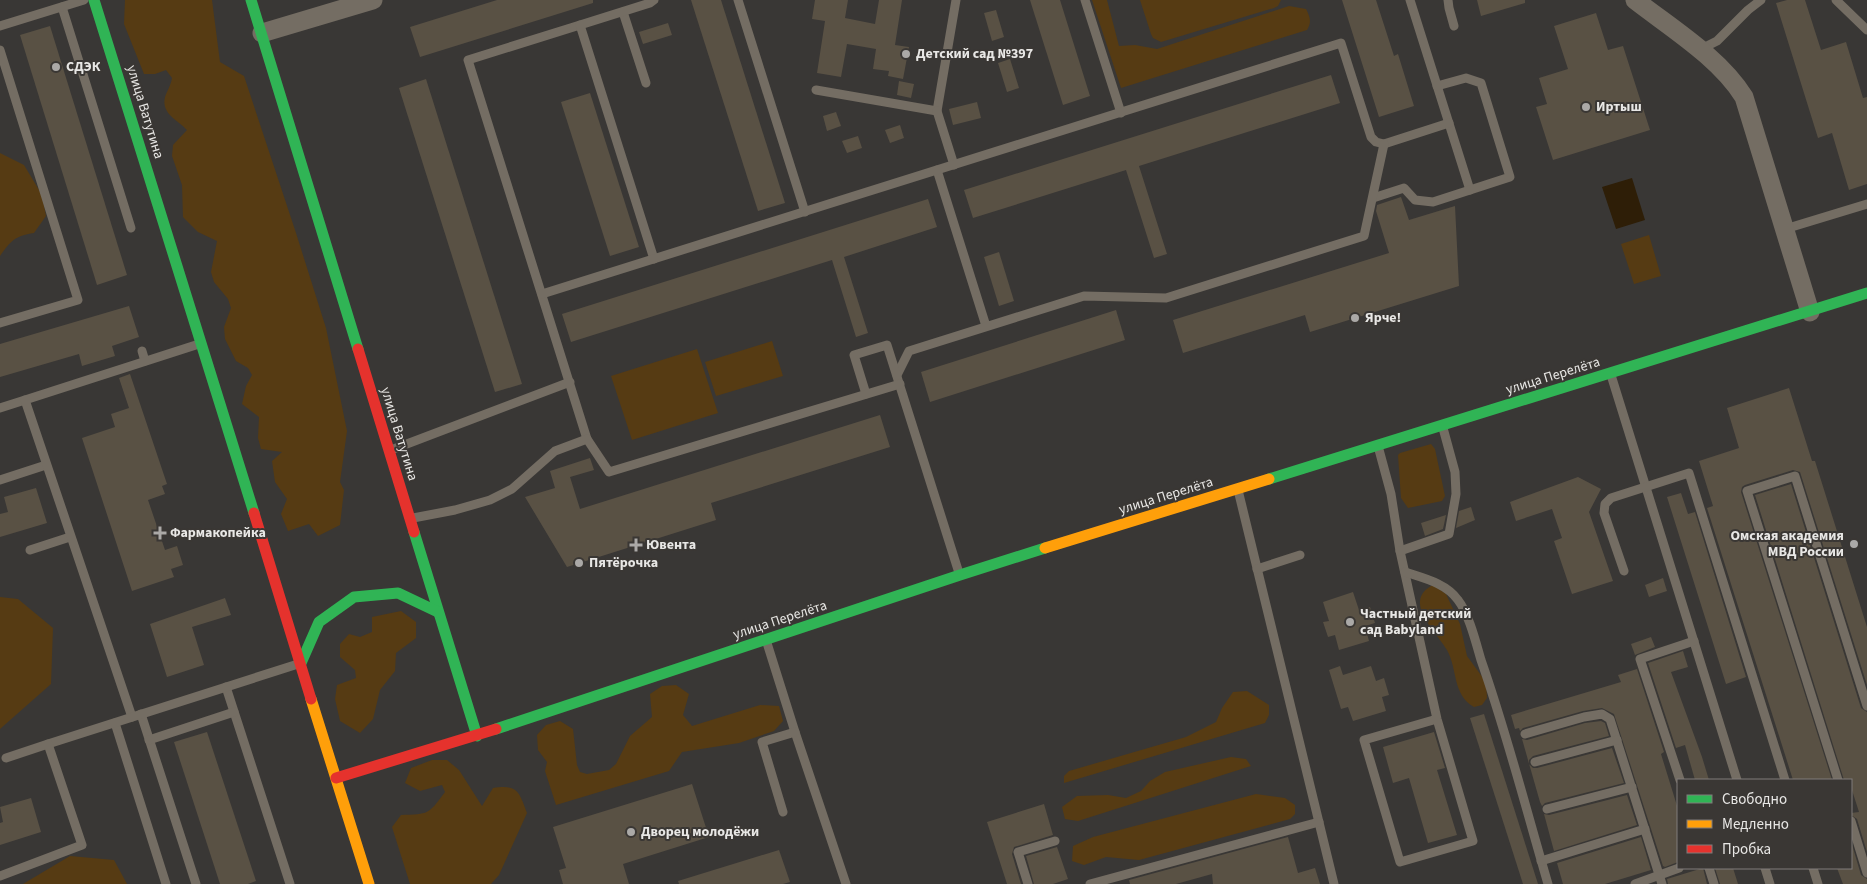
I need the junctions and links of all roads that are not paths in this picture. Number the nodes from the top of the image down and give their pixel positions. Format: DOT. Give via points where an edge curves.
graph roads {
  1 [pos="84,0"];
  2 [pos="94,0"];
  3 [pos="251,0"];
  4 [pos="373,0"];
  5 [pos="654,0"];
  6 [pos="738,0"];
  7 [pos="956,0"];
  8 [pos="1085,0"];
  9 [pos="1410,0"];
  10 [pos="1448,0"];
  11 [pos="1635,0"];
  12 [pos="1762,0"];
  13 [pos="1836,0"];
  14 [pos="62,7"];
  15 [pos="623,12"];
  16 [pos="580,25"];
  17 [pos="0,26"];
  18 [pos="1454,26"];
  19 [pos="1867,30"];
  20 [pos="262,33"];
  21 [pos="0,50"];
  22 [pos="1699,50"];
  23 [pos="646,83"];
  24 [pos="1437,86"];
  25 [pos="816,90"];
  26 [pos="937,111"];
  27 [pos="1121,113"];
  28 [pos="1449,123"];
  29 [pos="1384,144"];
  30 [pos="954,165"];
  31 [pos="937,170"];
  32 [pos="1470,190"];
  33 [pos="1373,198"];
  34 [pos="1867,204"];
  35 [pos="804,212"];
  36 [pos="131,228"];
  37 [pos="1785,229"];
  38 [pos="654,259"];
  39 [pos="1867,293"];
  40 [pos="542,294"];
  41 [pos="1810,312"];
  42 [pos="0,322"];
  43 [pos="986,326"];
  44 [pos="201,343"];
  45 [pos="142,351"];
  46 [pos="145,362"];
  47 [pos="1610,374"];
  48 [pos="898,380"];
  49 [pos="570,382"];
  50 [pos="866,394"];
  51 [pos="25,400"];
  52 [pos="0,408"];
  53 [pos="1443,426"];
  54 [pos="587,439"];
  55 [pos="1378,446"];
  56 [pos="388,451"];
  57 [pos="46,465"];
  58 [pos="0,480"];
  59 [pos="1646,487"];
  60 [pos="1238,490"];
  61 [pos="410,519"];
  62 [pos="70,537"];
  63 [pos="30,550"];
  64 [pos="1400,552"];
  65 [pos="1300,555"];
  66 [pos="1257,569"];
  67 [pos="1624,571"];
  68 [pos="1404,572"];
  69 [pos="960,575"];
  70 [pos="438,612"];
  71 [pos="766,640"];
  72 [pos="1694,642"];
  73 [pos="300,663"];
  74 [pos="226,687"];
  75 [pos="1867,706"];
  76 [pos="234,712"];
  77 [pos="136,716"];
  78 [pos="1437,719"];
  79 [pos="115,723"];
  80 [pos="795,732"];
  81 [pos="1525,734"];
  82 [pos="476,736"];
  83 [pos="149,740"];
  84 [pos="1617,740"];
  85 [pos="48,744"];
  86 [pos="6,758"];
  87 [pos="1535,762"];
  88 [pos="336,778"];
  89 [pos="1680,779"];
  90 [pos="1737,779"];
  91 [pos="1786,779"];
  92 [pos="1838,779"];
  93 [pos="1632,787"];
  94 [pos="1547,809"];
  95 [pos="783,812"];
  96 [pos="1319,822"];
  97 [pos="1852,824"];
  98 [pos="1645,829"];
  99 [pos="1055,841"];
  100 [pos="1541,860"];
  101 [pos="1678,869"];
  102 [pos="1709,869"];
  103 [pos="1765,869"];
  104 [pos="1813,869"];
  105 [pos="1867,872"];
  106 [pos="0,876"];
  107 [pos="1661,880"];
  108 [pos="166,884"];
  109 [pos="196,884"];
  110 [pos="290,884"];
  111 [pos="368,884"];
  112 [pos="846,884"];
  113 [pos="1028,884"];
  114 [pos="1090,884"];
  115 [pos="1334,884"];
  116 [pos="1548,884"];
  117 [pos="1635,884"];
  118 [pos="1714,884"];
  119 [pos="1770,884"];
  120 [pos="1818,884"];
  1 -- 14 [label="lane"];
  2 -- 44 [label="main road, улица Ватутина"];
  3 -- 20 [label="main road, улица Ватутина"];
  4 -- 20 [label="street"];
  5 -- 15 [label="lane"];
  6 -- 35 [label="lane"];
  7 -- 26 [label="lane"];
  8 -- 27 [label="lane"];
  9 -- 24 [label="lane"];
  10 -- 18 [label="lane"];
  11 -- 22 [label="street"];
  12 -- 22 [label="lane" via="1717,41"];
  13 -- 19 [label="lane"];
  14 -- 17 [label="lane"];
  14 -- 36 [label="lane"];
  15 -- 16 [label="lane"];
  15 -- 23 [label="lane"];
  16 -- 38 [label="lane"];
  16 -- 40 [label="lane" via="468,60"];
  20 -- 56 [label="main road, улица Ватутина"];
  21 -- 42 [label="lane" via="78,300"];
  22 -- 37 [label="street" via="1721,67 1744,97"];
  24 -- 28 [label="lane"];
  24 -- 32 [label="lane" via="1466,78 1481,83 1510,178"];
  25 -- 26 [label="lane"];
  26 -- 30 [label="lane"];
  27 -- 29 [label="lane" via="1341,44 1371,137"];
  27 -- 30 [label="lane"];
  28 -- 29 [label="lane"];
  28 -- 32 [label="lane"];
  29 -- 33 [label="lane"];
  30 -- 31 [label="lane"];
  31 -- 35 [label="lane"];
  31 -- 43 [label="lane"];
  32 -- 33 [label="lane" via="1433,202 1415,200 1404,188"];
  33 -- 43 [label="lane" via="1364,236 1166,298 1084,296"];
  34 -- 37 [label="lane"];
  35 -- 38 [label="lane"];
  37 -- 41 [label="street"];
  38 -- 40 [label="lane"];
  39 -- 41 [label="main road, улица Перелёта"];
  40 -- 49 [label="lane"];
  41 -- 47 [label="main road, улица Перелёта"];
  43 -- 48 [label="lane" via="909,351"];
  44 -- 46 [label="lane"];
  44 -- 73 [label="main road, улица Ватутина"];
  45 -- 46 [label="lane"];
  46 -- 51 [label="lane"];
  47 -- 53 [label="main road, улица Перелёта"];
  47 -- 59 [label="lane"];
  48 -- 50 [label="lane"];
  48 -- 50 [label="lane" via="887,345 854,356"];
  48 -- 69 [label="lane"];
  49 -- 54 [label="lane"];
  49 -- 56 [label="lane"];
  50 -- 54 [label="lane" via="609,472"];
  51 -- 52 [label="lane"];
  51 -- 57 [label="lane"];
  53 -- 55 [label="main road, улица Перелёта"];
  53 -- 64 [label="lane" via="1456,494 1448,534"];
  54 -- 61 [label="lane" via="555,452 512,489 490,500"];
  55 -- 60 [label="main road, улица Перелёта"];
  55 -- 64 [label="lane" via="1392,494"];
  56 -- 61 [label="main road, улица Ватутина"];
  57 -- 58 [label="lane"];
  57 -- 62 [label="lane"];
  59 -- 67 [label="lane" via="1612,498 1605,504 1604,513"];
  59 -- 72 [label="lane"];
  59 -- 91 [label="lane" via="1689,473"];
  60 -- 66 [label="lane"];
  60 -- 69 [label="main road, улица Перелёта"];
  61 -- 70 [label="main road, улица Ватутина"];
  62 -- 63 [label="lane"];
  62 -- 77 [label="lane"];
  64 -- 68 [label="lane"];
  65 -- 66 [label="lane"];
  66 -- 96 [label="lane"];
  68 -- 78 [label="lane"];
  68 -- 100 [label="lane" via="1435,582 1459,600 1500,714"];
  69 -- 71 [label="main road, улица Перелёта"];
  70 -- 73 [label="main road" via="398,593 354,597 319,622"];
  70 -- 82 [label="main road, улица Ватутина"];
  71 -- 80 [label="lane"];
  71 -- 82 [label="main road, улица Перелёта"];
  72 -- 89 [label="lane" via="1640,659"];
  72 -- 90 [label="lane"];
  73 -- 74 [label="lane"];
  73 -- 88 [label="main road, улица Ватутина"];
  74 -- 76 [label="lane"];
  74 -- 77 [label="lane"];
  75 -- 92 [label="lane" via="1795,476 1748,491"];
  76 -- 83 [label="lane"];
  76 -- 110 [label="lane"];
  77 -- 79 [label="lane"];
  77 -- 83 [label="lane"];
  78 -- 78 [label="lane" via="1473,841 1400,862 1364,740"];
  79 -- 85 [label="lane"];
  79 -- 108 [label="lane"];
  80 -- 95 [label="lane" via="762,742"];
  80 -- 112 [label="lane"];
  81 -- 84 [label="lane" via="1602,714 1610,719"];
  82 -- 88 [label="main road"];
  83 -- 109 [label="lane"];
  84 -- 87 [label="lane"];
  84 -- 93 [label="lane"];
  85 -- 86 [label="lane"];
  85 -- 106 [label="lane" via="82,845"];
  88 -- 111 [label="main road, улица Ватутина"];
  93 -- 94 [label="lane"];
  93 -- 98 [label="lane"];
  96 -- 114 [label="lane"];
  96 -- 115 [label="lane"];
  97 -- 105 [label="lane"];
  98 -- 100 [label="lane"];
  98 -- 107 [label="lane"];
  99 -- 113 [label="lane" via="1018,852"];
  100 -- 116 [label="lane"];
  101 -- 107 [label="lane"];
  102 -- 118 [label="lane"];
  103 -- 119 [label="lane"];
  104 -- 120 [label="lane"];
  107 -- 117 [label="lane"];
}
